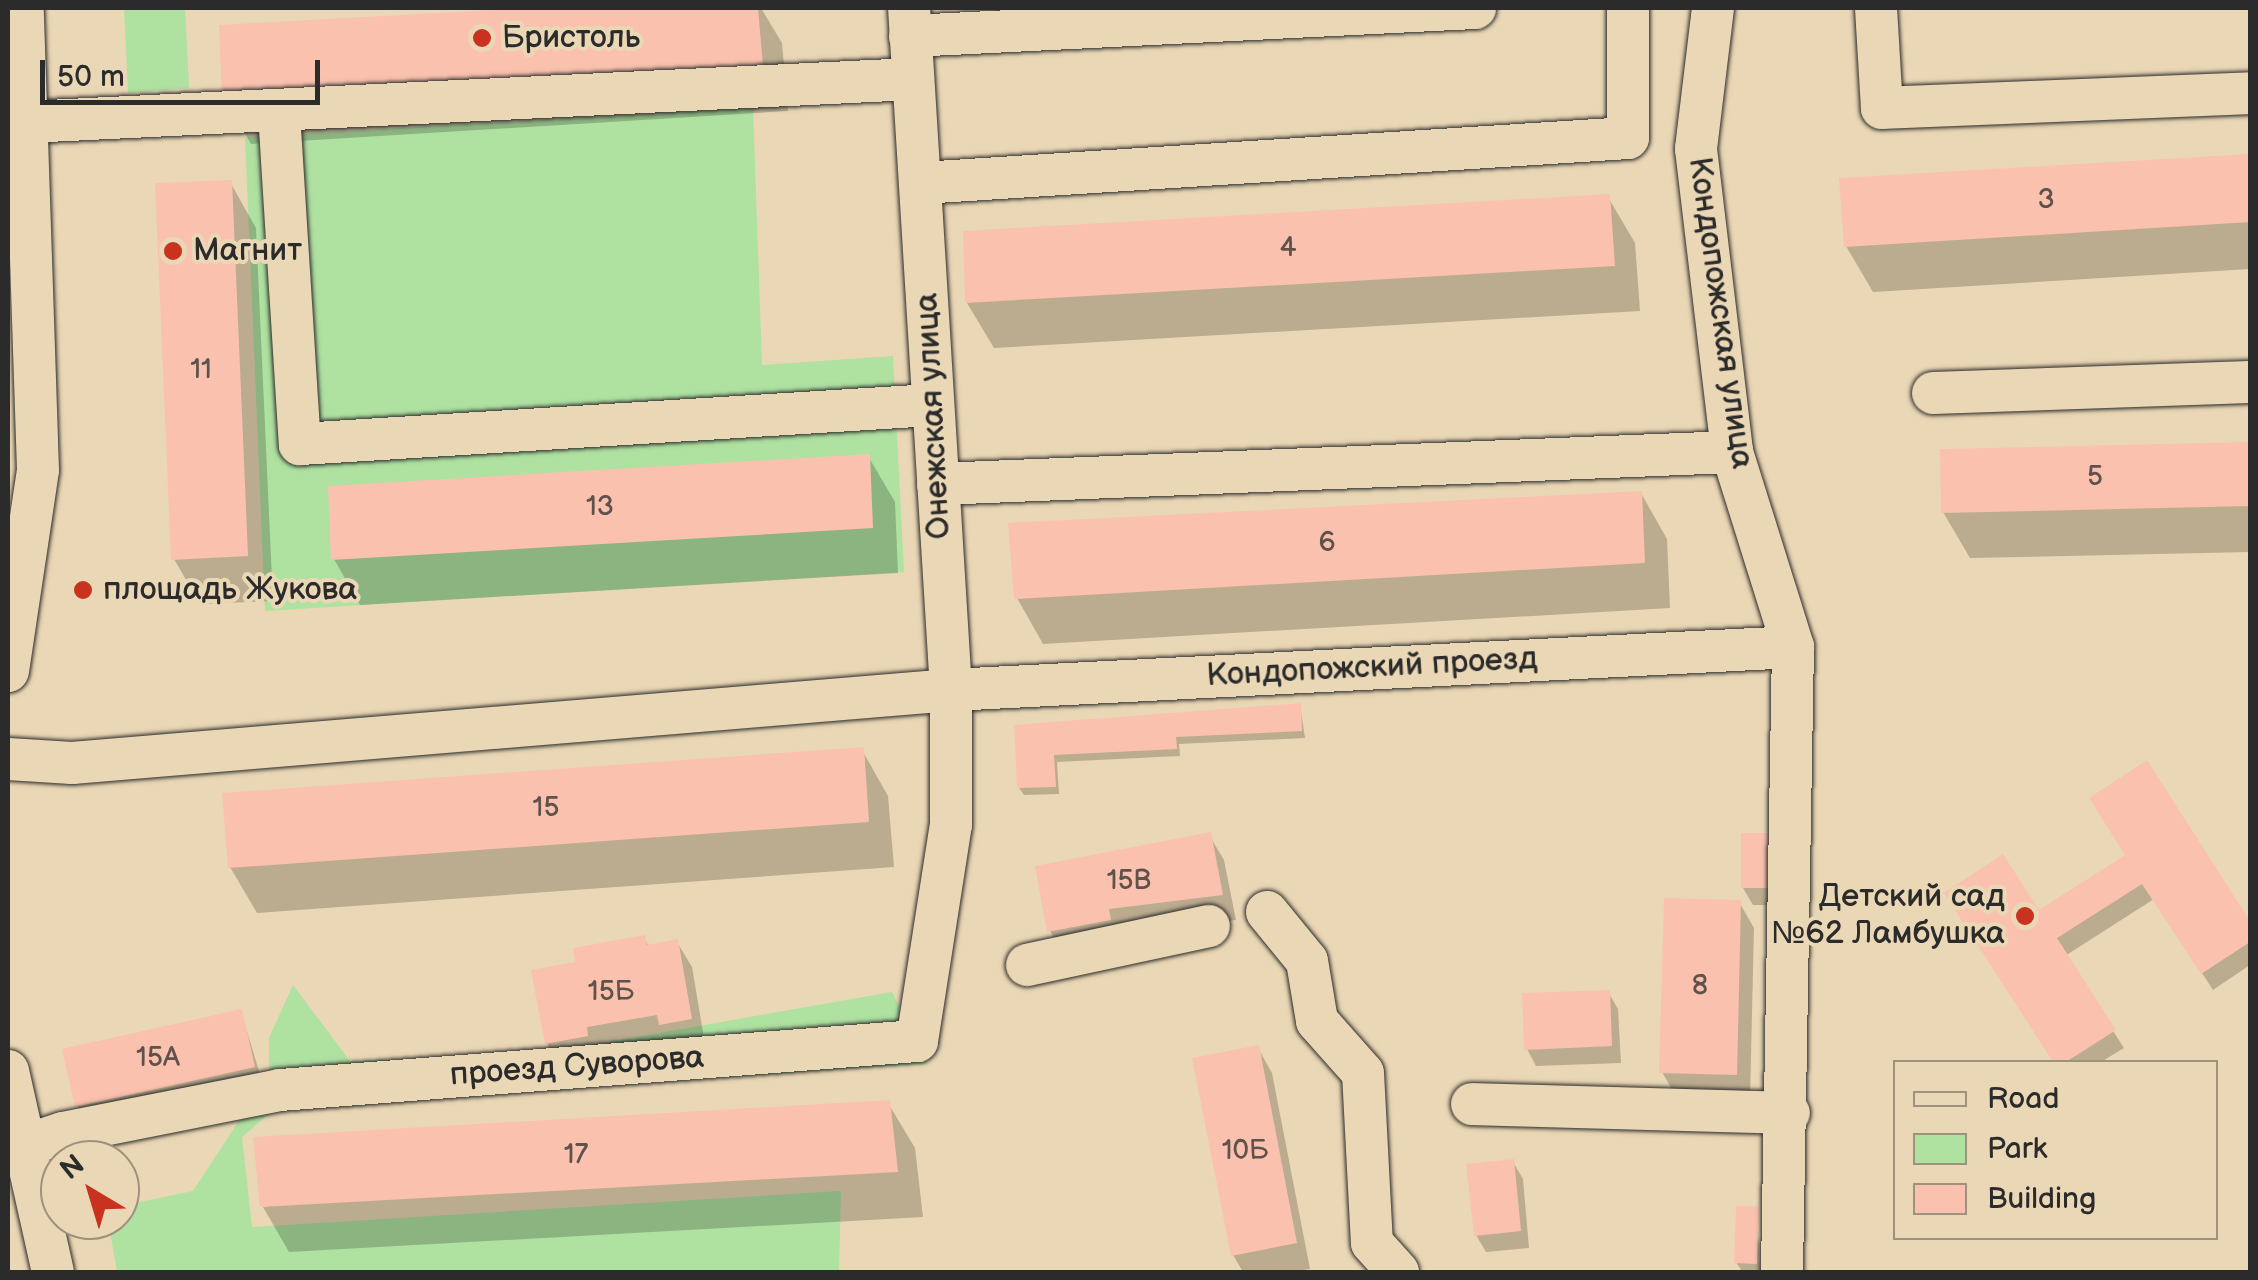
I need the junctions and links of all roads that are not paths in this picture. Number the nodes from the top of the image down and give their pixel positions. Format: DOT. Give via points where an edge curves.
graph roads {
  1 [pos="23,8"];
  2 [pos="1475,8"];
  3 [pos="1628,8"];
  4 [pos="1713,8"];
  5 [pos="1876,8"];
  6 [pos="909,22"];
  7 [pos="913,79"];
  8 [pos="2250,94"];
  9 [pos="279,113"];
  10 [pos="26,122"];
  11 [pos="921,183"];
  12 [pos="21,300"];
  13 [pos="2250,382"];
  14 [pos="1933,394"];
  15 [pos="933,406"];
  16 [pos="1732,452"];
  17 [pos="38,470"];
  18 [pos="938,484"];
  19 [pos="8,527"];
  20 [pos="1793,647"];
  21 [pos="8,669"];
  22 [pos="951,690"];
  23 [pos="8,758"];
  24 [pos="951,826"];
  25 [pos="1266,912"];
  26 [pos="1209,926"];
  27 [pos="1027,965"];
  28 [pos="10,1091"];
  29 [pos="1472,1104"];
  30 [pos="1788,1113"];
  31 [pos="16,1150"];
  32 [pos="53,1272"];
  33 [pos="1398,1272"];
  34 [pos="1782,1272"];
  1 -- 10 [label="street"];
  2 -- 6 [label="street"];
  3 -- 11 [label="street" via="1628,138"];
  4 -- 16 [label="street, Кондопожская улица" via="1696,149"];
  5 -- 8 [label="street" via="1882,108"];
  6 -- 7 [label="street, Онежская улица"];
  7 -- 9 [label="street"];
  7 -- 11 [label="street, Онежская улица"];
  9 -- 10 [label="street"];
  9 -- 15 [label="street" via="300,444"];
  10 -- 12 [label="street"];
  11 -- 15 [label="street, Онежская улица"];
  12 -- 17 [label="street"];
  13 -- 14 [label="street"];
  15 -- 18 [label="street, Онежская улица"];
  16 -- 18 [label="street"];
  16 -- 20 [label="street, Кондопожская улица"];
  17 -- 19 [label="street"];
  17 -- 21 [label="street"];
  18 -- 22 [label="street, Онежская улица"];
  20 -- 22 [label="street, Кондопожский проезд"];
  20 -- 30 [label="street, Кондопожская улица"];
  22 -- 23 [label="street, Кондопожский проезд" via="72,763"];
  22 -- 24 [label="street, Онежская улица"];
  24 -- 31 [label="street, проезд Суворова" via="917,1042 280,1090 63,1133"];
  25 -- 33 [label="street" via="1307,961 1317,1021 1363,1073 1372,1243"];
  26 -- 27 [label="street"];
  28 -- 31 [label="street"];
  29 -- 30 [label="street"];
  30 -- 34 [label="street, Кондопожская улица"];
  31 -- 32 [label="street"];
}
